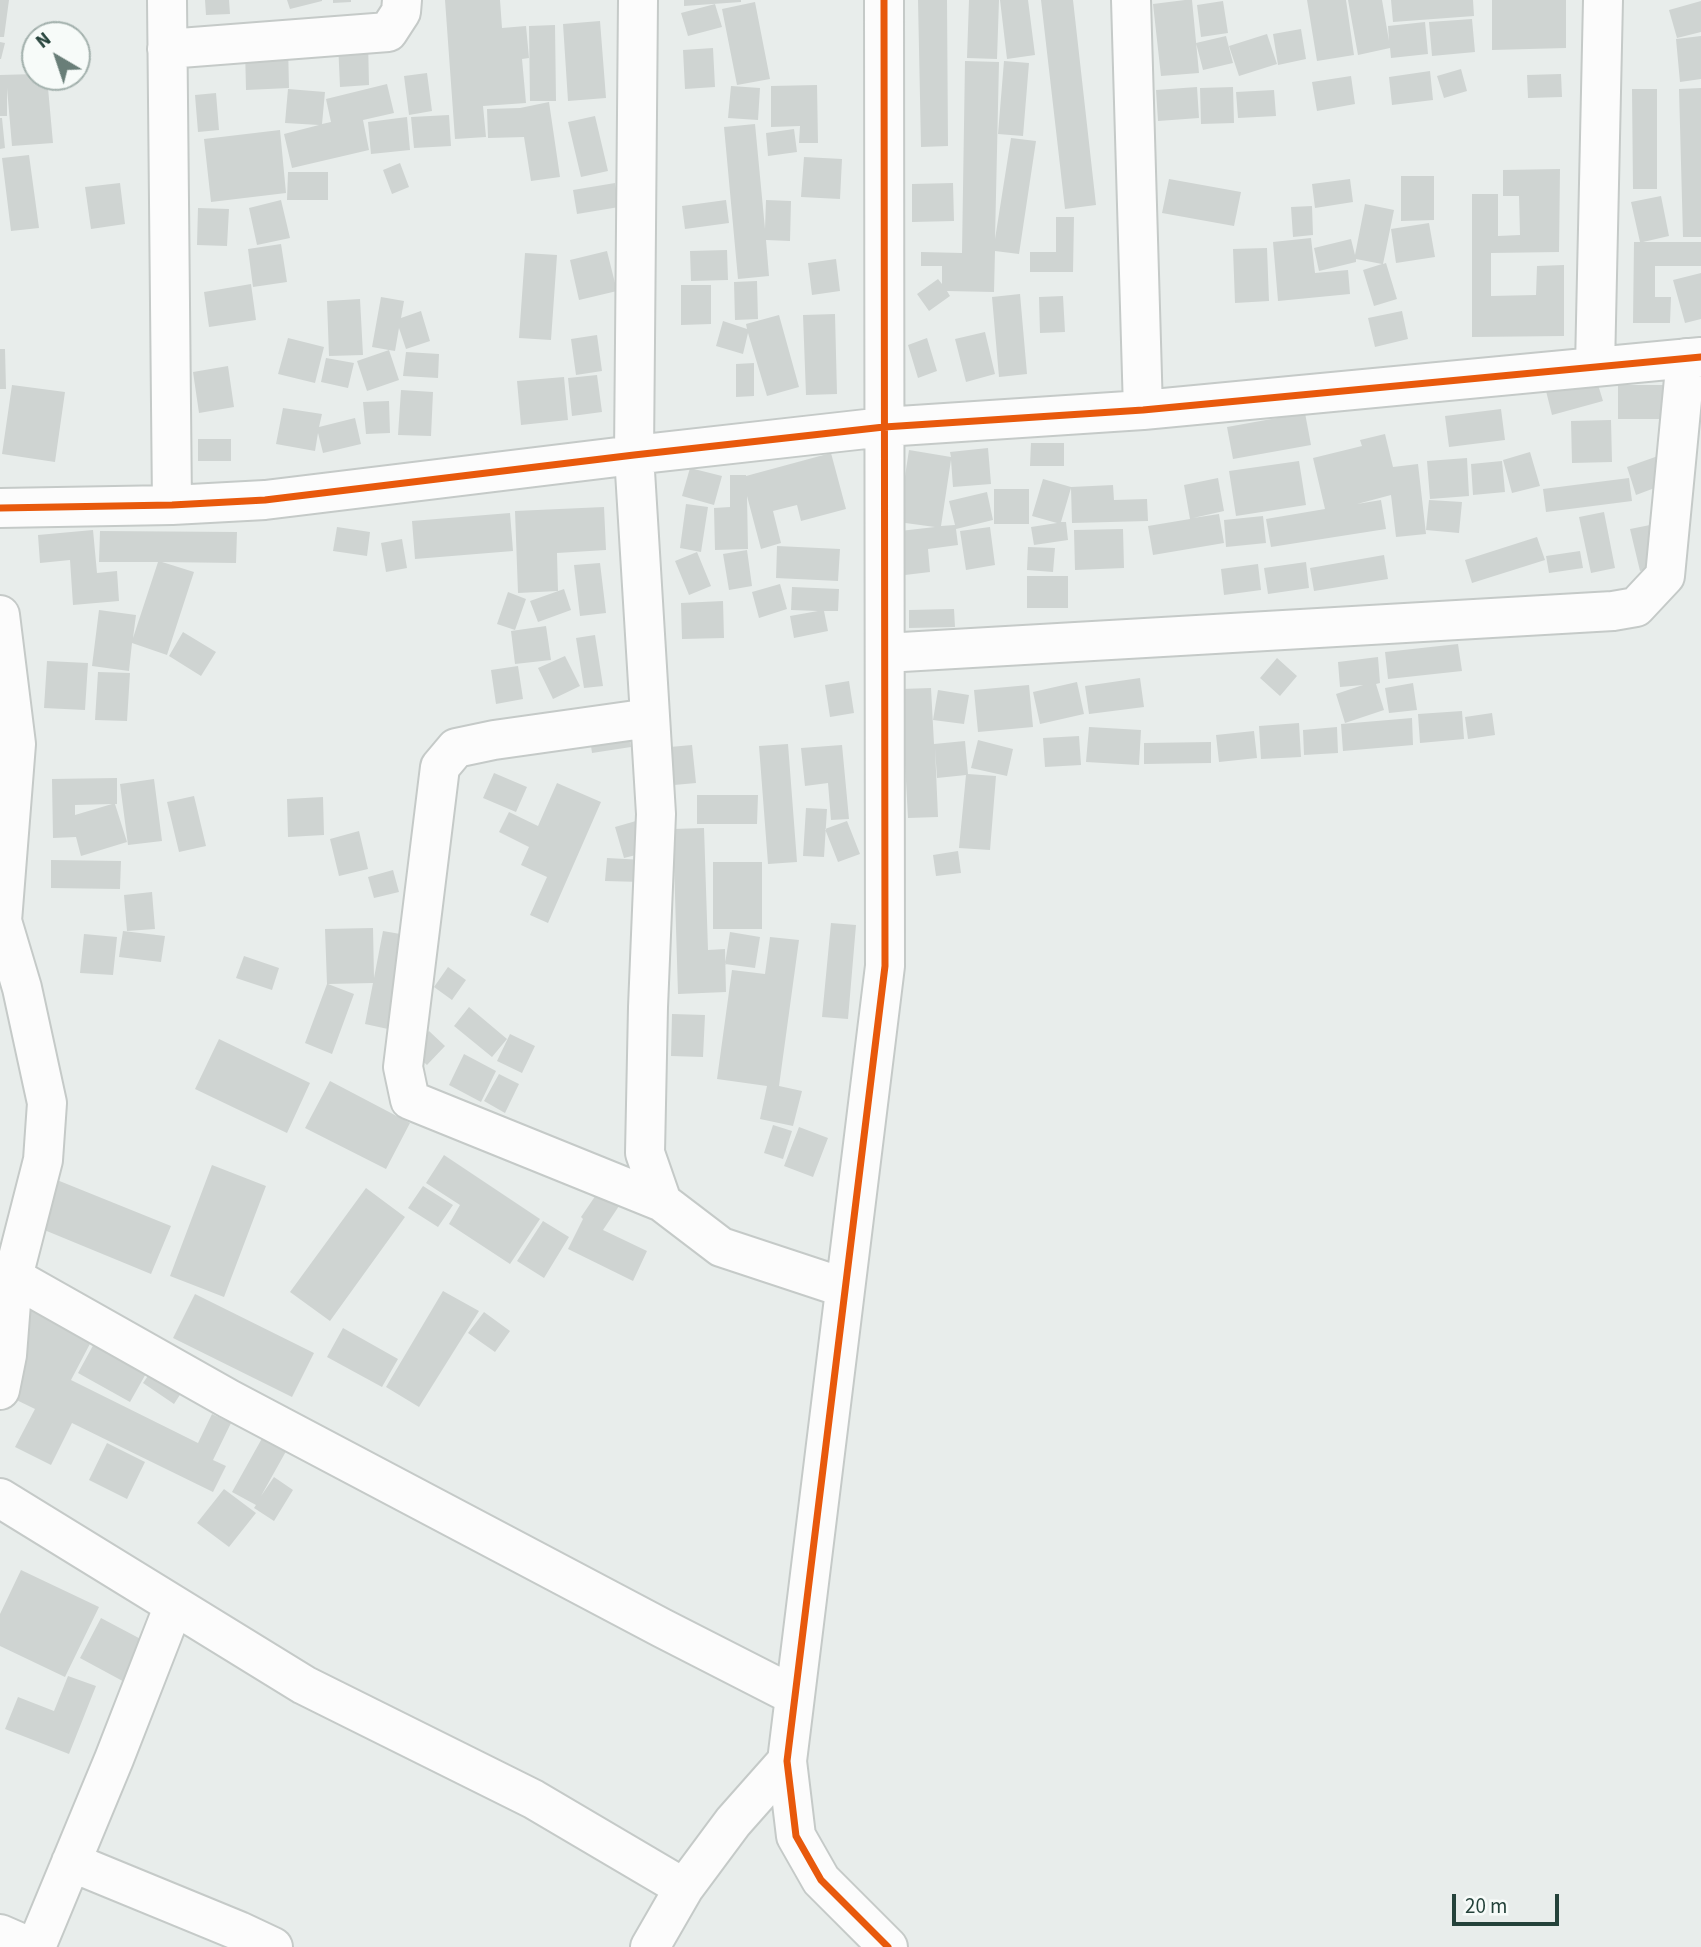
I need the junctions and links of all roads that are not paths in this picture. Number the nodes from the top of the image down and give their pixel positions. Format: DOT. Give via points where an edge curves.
graph roads {
  1 [pos="167,0"];
  2 [pos="401,0"];
  3 [pos="638,0"];
  4 [pos="884,0"];
  5 [pos="1131,0"];
  6 [pos="1602,0"];
  7 [pos="167,49"];
  8 [pos="1693,357"];
  9 [pos="1595,367"];
  10 [pos="1143,410"];
  11 [pos="884,428"];
  12 [pos="634,455"];
  13 [pos="172,505"];
  14 [pos="0,508"];
  15 [pos="0,615"];
  16 [pos="885,653"];
  17 [pos="650,718"];
  18 [pos="662,1202"];
  19 [pos="7,1275"];
  20 [pos="845,1288"];
  21 [pos="0,1390"];
  22 [pos="0,1498"];
  23 [pos="174,1605"];
  24 [pos="795,1696"];
  25 [pos="787,1760"];
  26 [pos="71,1862"];
  27 [pos="684,1888"];
  28 [pos="0,1934"];
  29 [pos="30,1947"];
  30 [pos="36,1947"];
  31 [pos="273,1947"];
  32 [pos="650,1947"];
  33 [pos="888,1947"];
  1 -- 7 [label="street"];
  2 -- 7 [label="street" via="401,12 388,32"];
  3 -- 12 [label="street"];
  4 -- 11 [label="street"];
  5 -- 10 [label="street"];
  6 -- 9 [label="street"];
  7 -- 13 [label="street"];
  8 -- 9 [label="street"];
  8 -- 16 [label="street" via="1665,576 1636,607"];
  9 -- 10 [label="street"];
  10 -- 11 [label="street"];
  11 -- 12 [label="street"];
  11 -- 16 [label="street"];
  12 -- 13 [label="street" via="265,500"];
  12 -- 17 [label="street"];
  13 -- 14 [label="street"];
  15 -- 19 [label="street" via="16,744 2,921 47,1103 43,1160"];
  16 -- 20 [label="street" via="885,966"];
  17 -- 18 [label="street" via="656,814 645,1153"];
  17 -- 18 [label="street" via="456,748 440,767 403,1067 410,1100"];
  18 -- 20 [label="street" via="721,1247"];
  19 -- 21 [label="street" via="6,1355"];
  19 -- 24 [label="street" via="229,1399"];
  20 -- 24 [label="street"];
  22 -- 23 [label="street"];
  23 -- 26 [label="street"];
  23 -- 27 [label="street" via="304,1685 533,1799"];
  24 -- 25 [label="street"];
  25 -- 27 [label="street"];
  25 -- 33 [label="street" via="796,1836 821,1880"];
  26 -- 30 [label="street"];
  26 -- 31 [label="street"];
  27 -- 32 [label="street"];
  28 -- 29 [label="street"];
}
